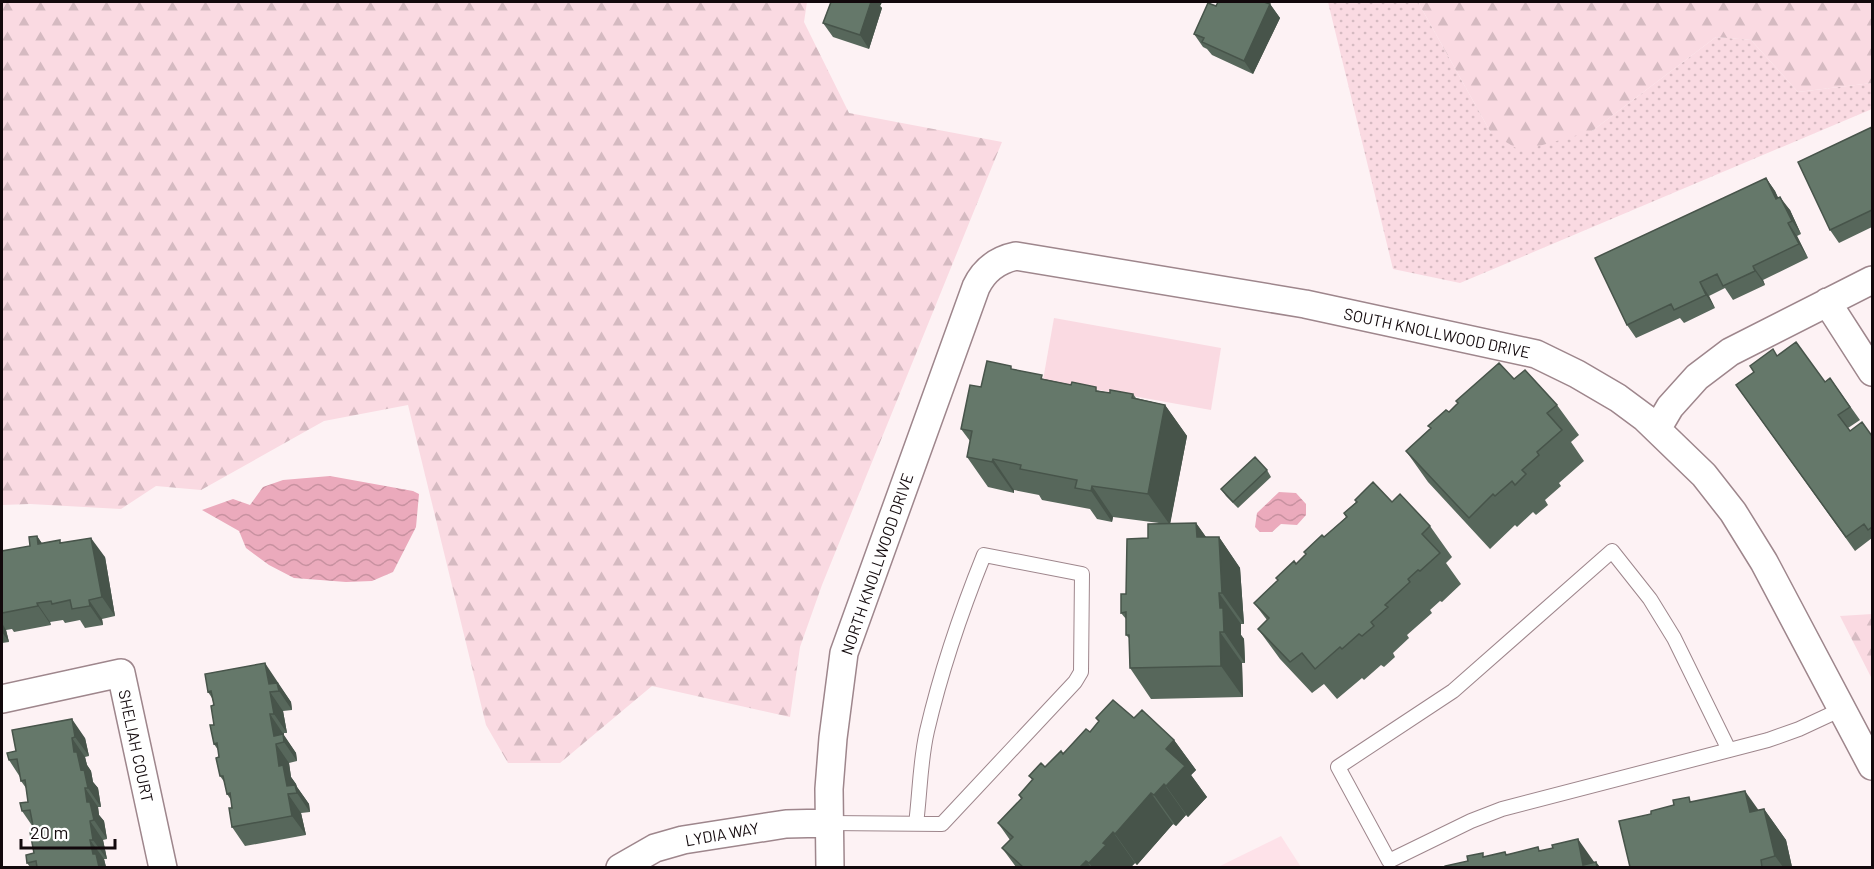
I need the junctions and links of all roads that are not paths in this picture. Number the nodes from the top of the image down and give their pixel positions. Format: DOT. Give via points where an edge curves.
graph roads {
  1 [pos="984,274"];
  2 [pos="1872,280"];
  3 [pos="1827,302"];
  4 [pos="1872,372"];
  5 [pos="1657,429"];
  6 [pos="2,699"];
  7 [pos="1842,709"];
  8 [pos="1729,750"];
  9 [pos="1872,765"];
  10 [pos="829,823"];
  11 [pos="916,824"];
  12 [pos="163,867"];
  13 [pos="620,867"];
  14 [pos="830,867"];
  1 -- 5 [label="street, SOUTH KNOLLWOOD DRIVE" via="1016,255 1305,304 1536,354 1618,398"];
  1 -- 10 [label="street, NORTH KNOLLWOOD DRIVE" via="976,287 844,654 833,738"];
  2 -- 3 [label="street"];
  3 -- 4 [label="street"];
  3 -- 5 [label="street" via="1730,352 1697,377 1670,407"];
  5 -- 7 [label="street, SOUTH KNOLLWOOD DRIVE" via="1704,475 1733,512"];
  6 -- 12 [label="street, SHELIAH COURT" via="121,673"];
  7 -- 8 [label="lane" via="1799,729"];
  7 -- 9 [label="street, SOUTH KNOLLWOOD DRIVE"];
  8 -- 8 [label="lane" via="1502,809 1389,861 1338,767 1454,691 1612,551 1650,599 1674,638"];
  10 -- 11 [label="lane"];
  10 -- 13 [label="street, LYDIA WAY" via="786,824 683,840 655,848"];
  10 -- 14 [label="street, NORTH KNOLLWOOD DRIVE"];
  11 -- 11 [label="lane" via="942,824 1075,682 1082,664 1082,574 984,555 961,614 926,734"];
}
